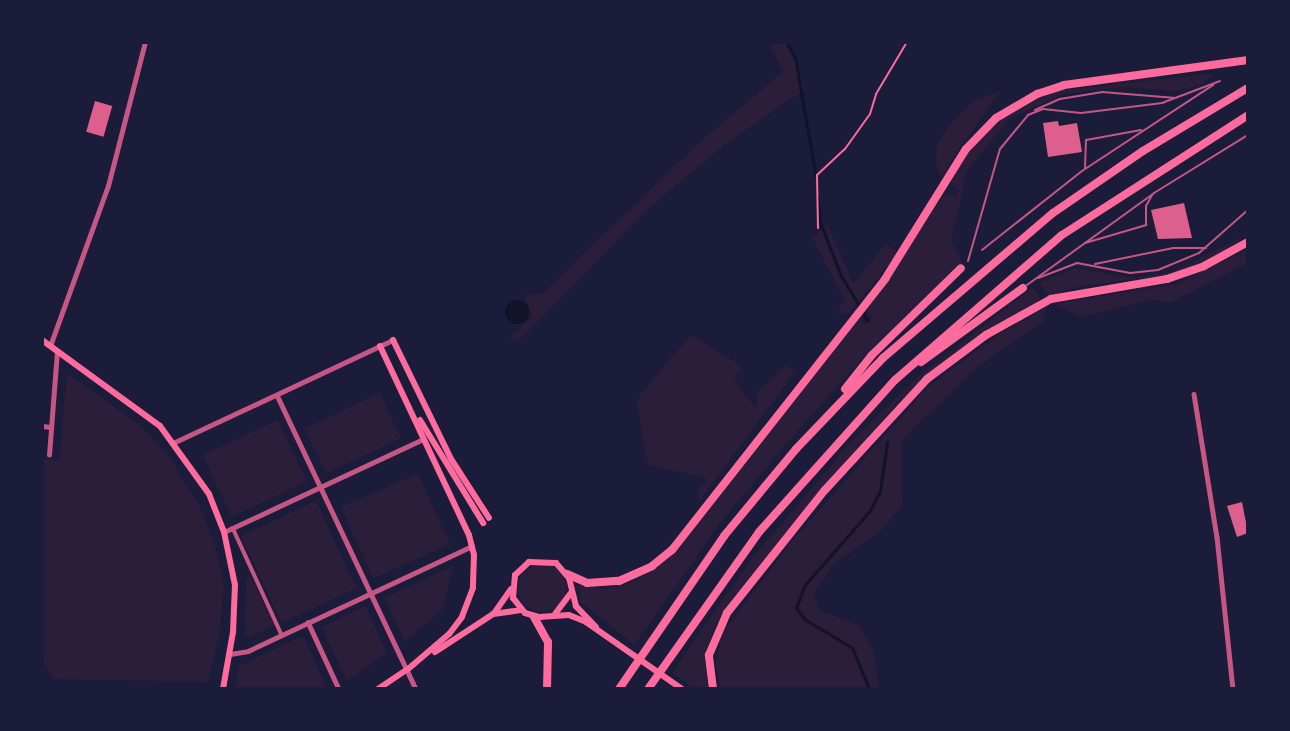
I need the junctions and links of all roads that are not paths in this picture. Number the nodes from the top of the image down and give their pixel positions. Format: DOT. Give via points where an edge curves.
graph roads {
  1 [pos="145,42"];
  2 [pos="1248,60"];
  3 [pos="1248,88"];
  4 [pos="1181,98"];
  5 [pos="1028,115"];
  6 [pos="1248,115"];
  7 [pos="1146,129"];
  8 [pos="1248,135"];
  9 [pos="1082,172"];
  10 [pos="1154,193"];
  11 [pos="1248,210"];
  12 [pos="1248,242"];
  13 [pos="1080,244"];
  14 [pos="1210,246"];
  15 [pos="982,250"];
  16 [pos="968,261"];
  17 [pos="1094,264"];
  18 [pos="961,268"];
  19 [pos="1031,282"];
  20 [pos="1023,288"];
  21 [pos="42,340"];
  22 [pos="393,340"];
  23 [pos="50,346"];
  24 [pos="380,346"];
  25 [pos="57,351"];
  26 [pos="384,354"];
  27 [pos="895,380"];
  28 [pos="1194,394"];
  29 [pos="277,395"];
  30 [pos="820,423"];
  31 [pos="42,426"];
  32 [pos="51,427"];
  33 [pos="424,439"];
  34 [pos="174,442"];
  35 [pos="49,455"];
  36 [pos="321,487"];
  37 [pos="489,518"];
  38 [pos="483,523"];
  39 [pos="233,528"];
  40 [pos="225,532"];
  41 [pos="472,546"];
  42 [pos="566,574"];
  43 [pos="512,587"];
  44 [pos="371,593"];
  45 [pos="571,593"];
  46 [pos="521,610"];
  47 [pos="493,614"];
  48 [pos="553,615"];
  49 [pos="534,617"];
  50 [pos="308,622"];
  51 [pos="596,627"];
  52 [pos="282,635"];
  53 [pos="230,654"];
  54 [pos="407,670"];
  55 [pos="223,689"];
  56 [pos="339,689"];
  57 [pos="378,689"];
  58 [pos="416,689"];
  59 [pos="547,689"];
  60 [pos="619,689"];
  61 [pos="648,689"];
  62 [pos="682,689"];
  63 [pos="713,689"];
  64 [pos="1233,689"];
  1 -- 23 [label="street" via="108,186"];
  2 -- 42 [label="highway" via="1077,83 1037,94 985,128 870,299 663,558 642,572 610,583 583,582"];
  3 -- 30 [label="highway" via="1143,151 1024,236 918,325"];
  4 -- 5 [label="lane" via="1081,113 1043,109"];
  4 -- 5 [label="lane" via="1116,92 1073,96"];
  4 -- 7 [label="lane" via="1220,81"];
  5 -- 16 [label="lane" via="1000,149"];
  6 -- 27 [label="highway" via="1062,235 976,305"];
  7 -- 9 [label="lane"];
  7 -- 9 [label="lane" via="1086,140"];
  8 -- 10 [label="lane"];
  9 -- 15 [label="lane"];
  10 -- 13 [label="lane"];
  10 -- 13 [label="lane" via="1144,226"];
  11 -- 14 [label="lane"];
  12 -- 63 [label="highway" via="1204,266 1167,279 1046,301 986,335 927,379 825,490 721,623 709,654"];
  13 -- 19 [label="lane"];
  14 -- 17 [label="lane"];
  14 -- 17 [label="lane" via="1188,259 1142,273"];
  17 -- 19 [label="lane" via="1063,266"];
  18 -- 30 [label="highway" via="872,355"];
  19 -- 20 [label="lane"];
  20 -- 27 [label="highway"];
  21 -- 23 [label="main road"];
  22 -- 24 [label="street"];
  22 -- 37 [label="main road" via="450,459"];
  23 -- 25 [label="main road"];
  24 -- 26 [label="main road"];
  24 -- 29 [label="street"];
  25 -- 32 [label="street"];
  25 -- 34 [label="main road" via="147,414"];
  26 -- 33 [label="main road"];
  26 -- 38 [label="main road" via="436,451"];
  27 -- 61 [label="highway" via="782,503"];
  28 -- 64 [label="street" via="1217,537"];
  29 -- 34 [label="street"];
  29 -- 36 [label="street"];
  30 -- 60 [label="highway" via="724,536"];
  31 -- 32 [label="street"];
  32 -- 35 [label="street"];
  33 -- 36 [label="street"];
  33 -- 41 [label="main road"];
  34 -- 40 [label="main road" via="203,482"];
  36 -- 39 [label="street"];
  36 -- 44 [label="street"];
  39 -- 40 [label="street"];
  39 -- 52 [label="street"];
  40 -- 53 [label="main road" via="235,585"];
  41 -- 44 [label="street"];
  41 -- 54 [label="main road" via="473,588 462,617 449,635"];
  42 -- 43 [label="main road" via="556,563 538,560 521,568"];
  42 -- 45 [label="main road"];
  43 -- 46 [label="main road"];
  43 -- 47 [label="main road"];
  44 -- 50 [label="street"];
  44 -- 54 [label="street"];
  45 -- 48 [label="main road"];
  45 -- 51 [label="main road"];
  46 -- 47 [label="main road"];
  46 -- 49 [label="main road"];
  47 -- 54 [label="main road"];
  48 -- 49 [label="main road"];
  48 -- 51 [label="main road" via="575,617"];
  49 -- 59 [label="highway" via="548,642"];
  50 -- 52 [label="street"];
  50 -- 56 [label="street"];
  51 -- 62 [label="main road"];
  52 -- 53 [label="street"];
  53 -- 55 [label="main road"];
  54 -- 57 [label="main road"];
  54 -- 58 [label="street"];
}
